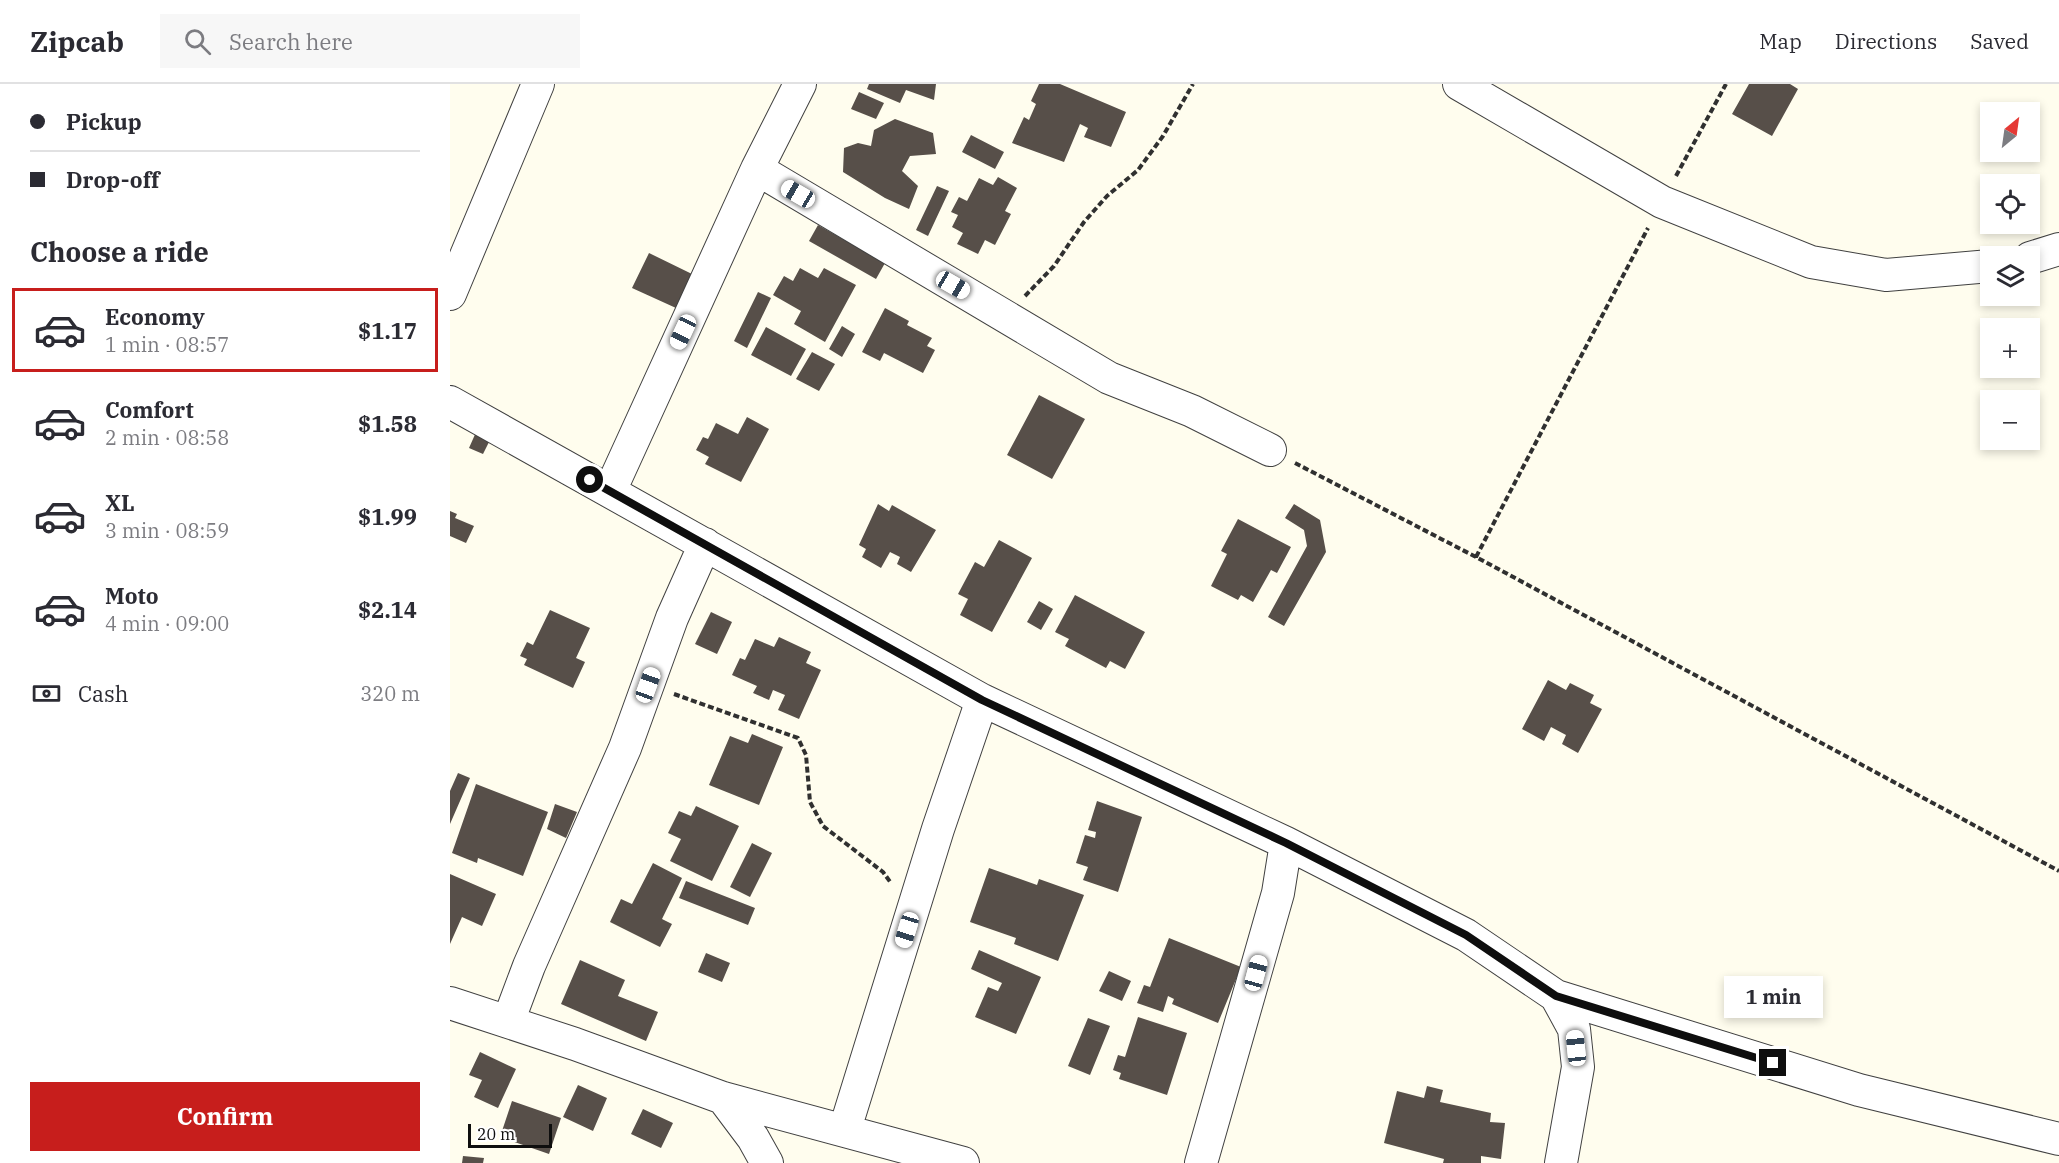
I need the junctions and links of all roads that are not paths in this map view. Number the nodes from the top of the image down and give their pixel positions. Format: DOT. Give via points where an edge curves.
graph roads {
  1 [pos="538,84"];
  2 [pos="800,84"];
  3 [pos="1460,84"];
  4 [pos="757,170"];
  5 [pos="2059,249"];
  6 [pos="2040,255"];
  7 [pos="1980,267"];
  8 [pos="450,294"];
  9 [pos="450,402"];
  10 [pos="1270,450"];
  11 [pos="610,491"];
  12 [pos="705,544"];
  13 [pos="982,700"];
  14 [pos="1286,843"];
  15 [pos="1556,996"];
  16 [pos="450,1003"];
  17 [pos="508,1022"];
  18 [pos="723,1098"];
  19 [pos="845,1129"];
  20 [pos="2059,1139"];
  21 [pos="767,1163"];
  22 [pos="963,1163"];
  23 [pos="1201,1163"];
  24 [pos="1561,1163"];
  1 -- 8 [label="street"];
  2 -- 4 [label="street"];
  3 -- 7 [label="street" via="1662,202 1812,262 1886,275"];
  4 -- 10 [label="street" via="1109,378 1192,411"];
  4 -- 11 [label="street"];
  5 -- 6 [label="street"];
  9 -- 11 [label="street"];
  11 -- 12 [label="street"];
  12 -- 13 [label="street"];
  12 -- 17 [label="street" via="672,618 625,748"];
  13 -- 14 [label="street"];
  13 -- 19 [label="street"];
  14 -- 15 [label="street" via="1466,935"];
  14 -- 23 [label="street" via="1278,893"];
  15 -- 20 [label="street" via="1859,1090"];
  15 -- 24 [label="street" via="1574,1029 1578,1067"];
  16 -- 17 [label="street"];
  17 -- 18 [label="street"];
  18 -- 19 [label="street"];
  18 -- 21 [label="street"];
  19 -- 22 [label="street"];
}
